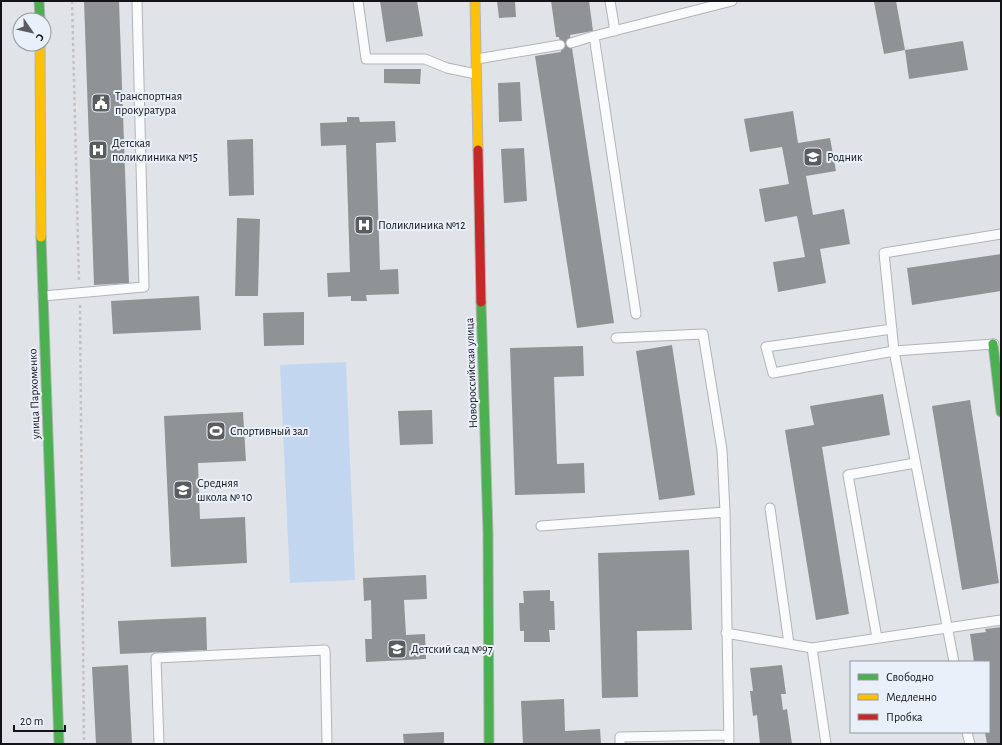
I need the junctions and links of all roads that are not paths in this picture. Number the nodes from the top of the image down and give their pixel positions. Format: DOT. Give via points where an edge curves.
graph roads {
  1 [pos="40,1"];
  2 [pos="137,1"];
  3 [pos="358,1"];
  4 [pos="475,1"];
  5 [pos="610,1"];
  6 [pos="732,1"];
  7 [pos="40,12"];
  8 [pos="615,31"];
  9 [pos="594,36"];
  10 [pos="571,43"];
  11 [pos="560,45"];
  12 [pos="40,52"];
  13 [pos="477,59"];
  14 [pos="476,74"];
  15 [pos="1001,234"];
  16 [pos="43,296"];
  17 [pos="636,314"];
  18 [pos="892,329"];
  19 [pos="616,338"];
  20 [pos="997,343"];
  21 [pos="894,351"];
  22 [pos="1001,412"];
  23 [pos="915,463"];
  24 [pos="770,508"];
  25 [pos="724,512"];
  26 [pos="541,526"];
  27 [pos="1001,620"];
  28 [pos="947,628"];
  29 [pos="726,633"];
  30 [pos="878,638"];
  31 [pos="789,644"];
  32 [pos="812,648"];
  33 [pos="954,661"];
  34 [pos="967,733"];
  35 [pos="729,739"];
  36 [pos="58,744"];
  37 [pos="158,744"];
  38 [pos="328,744"];
  39 [pos="489,744"];
  40 [pos="620,744"];
  41 [pos="826,744"];
  42 [pos="970,744"];
  1 -- 7 [label="street"];
  2 -- 16 [label="lane" via="144,287"];
  3 -- 14 [label="lane" via="366,59 425,59 447,68"];
  4 -- 13 [label="street, Новороссийская улица"];
  5 -- 8 [label="lane"];
  6 -- 8 [label="lane"];
  8 -- 9 [label="lane"];
  9 -- 10 [label="lane"];
  9 -- 17 [label="lane"];
  11 -- 13 [label="lane"];
  12 -- 16 [label="street, улица Пархоменко" via="37,206"];
  13 -- 14 [label="street, Новороссийская улица"];
  14 -- 39 [label="street, Новороссийская улица" via="488,533"];
  15 -- 18 [label="lane" via="884,253"];
  16 -- 36 [label="street, улица Пархоменко"];
  18 -- 21 [label="lane"];
  18 -- 21 [label="lane" via="766,347 773,373"];
  19 -- 25 [label="lane" via="703,334 722,450"];
  20 -- 21 [label="lane"];
  20 -- 22 [label="street"];
  21 -- 23 [label="lane"];
  23 -- 28 [label="lane"];
  23 -- 30 [label="lane" via="848,475"];
  24 -- 31 [label="lane"];
  25 -- 26 [label="lane"];
  25 -- 29 [label="lane"];
  27 -- 28 [label="lane"];
  28 -- 30 [label="lane"];
  28 -- 33 [label="lane"];
  29 -- 31 [label="lane"];
  29 -- 35 [label="lane"];
  30 -- 32 [label="lane"];
  31 -- 32 [label="lane"];
  32 -- 41 [label="lane"];
  34 -- 42 [label="lane"];
  35 -- 40 [label="lane" via="620,737"];
  37 -- 38 [label="lane" via="156,658 324,650"];
}
